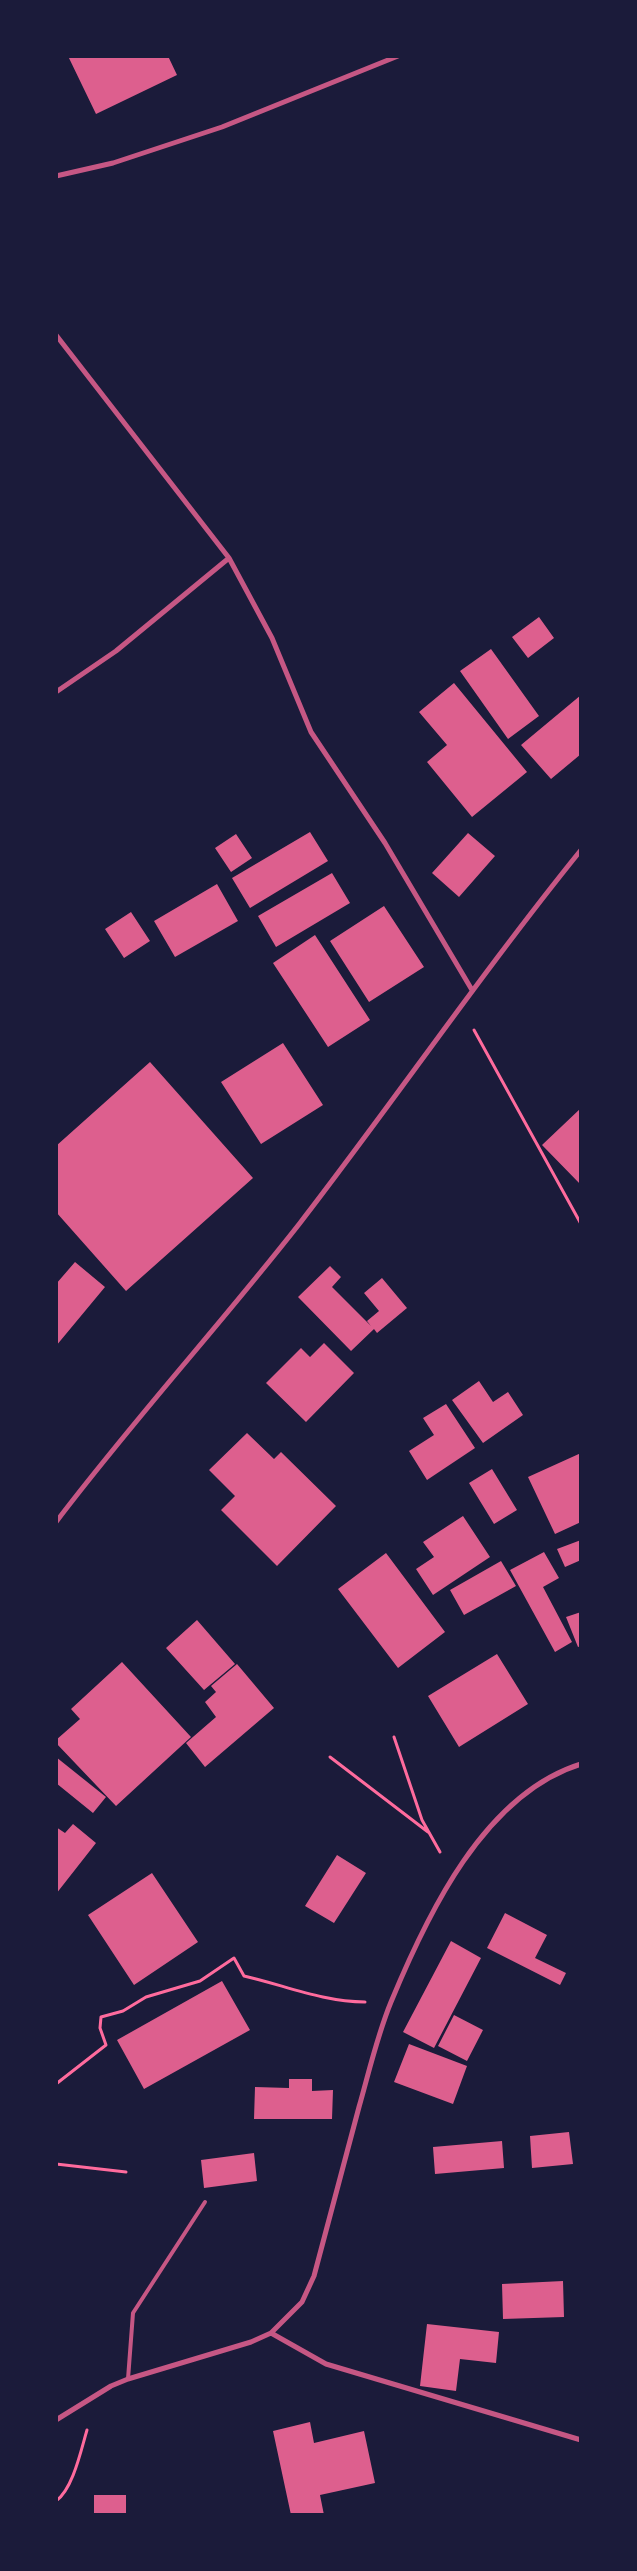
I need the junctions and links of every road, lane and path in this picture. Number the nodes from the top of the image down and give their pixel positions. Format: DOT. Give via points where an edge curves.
graph roads {
  1 [pos="398,56"];
  2 [pos="56,176"];
  3 [pos="56,335"];
  4 [pos="230,558"];
  5 [pos="56,692"];
  6 [pos="581,850"];
  7 [pos="472,990"];
  8 [pos="461,1005"];
  9 [pos="581,1224"];
  10 [pos="56,1522"];
  11 [pos="394,1737"];
  12 [pos="330,1757"];
  13 [pos="581,1764"];
  14 [pos="430,1834"];
  15 [pos="454,1877"];
  16 [pos="390,2003"];
  17 [pos="56,2084"];
  18 [pos="56,2164"];
  19 [pos="126,2172"];
  20 [pos="205,2202"];
  21 [pos="271,2332"];
  22 [pos="128,2379"];
  23 [pos="96,2396"];
  24 [pos="56,2420"];
  25 [pos="581,2440"];
  26 [pos="56,2501"];
  1 -- 2 [label="street" via="222,127 113,163"];
  3 -- 4 [label="street"];
  4 -- 5 [label="street" via="116,651"];
  4 -- 7 [label="street" via="272,638 311,732 385,843"];
  6 -- 7 [label="street"];
  7 -- 8 [label="street"];
  8 -- 9 [label="path"];
  8 -- 10 [label="street" via="300,1223 101,1462"];
  11 -- 14 [label="path" via="422,1820"];
  12 -- 14 [label="path"];
  13 -- 15 [label="street" via="535,1784 480,1836"];
  14 -- 15 [label="path"];
  15 -- 16 [label="street"];
  16 -- 17 [label="path" via="350,2002 295,1992 244,1976 234,1958 200,1981 146,1997 123,2011 100,2017 106,2045"];
  16 -- 21 [label="street" via="314,2276 302,2302"];
  18 -- 19 [label="path"];
  20 -- 22 [label="lane" via="133,2313"];
  21 -- 22 [label="street" via="243,2345"];
  21 -- 25 [label="street" via="326,2364"];
  22 -- 23 [label="street"];
  23 -- 24 [label="street"];
  23 -- 26 [label="path" via="76,2467 64,2496"];
}
